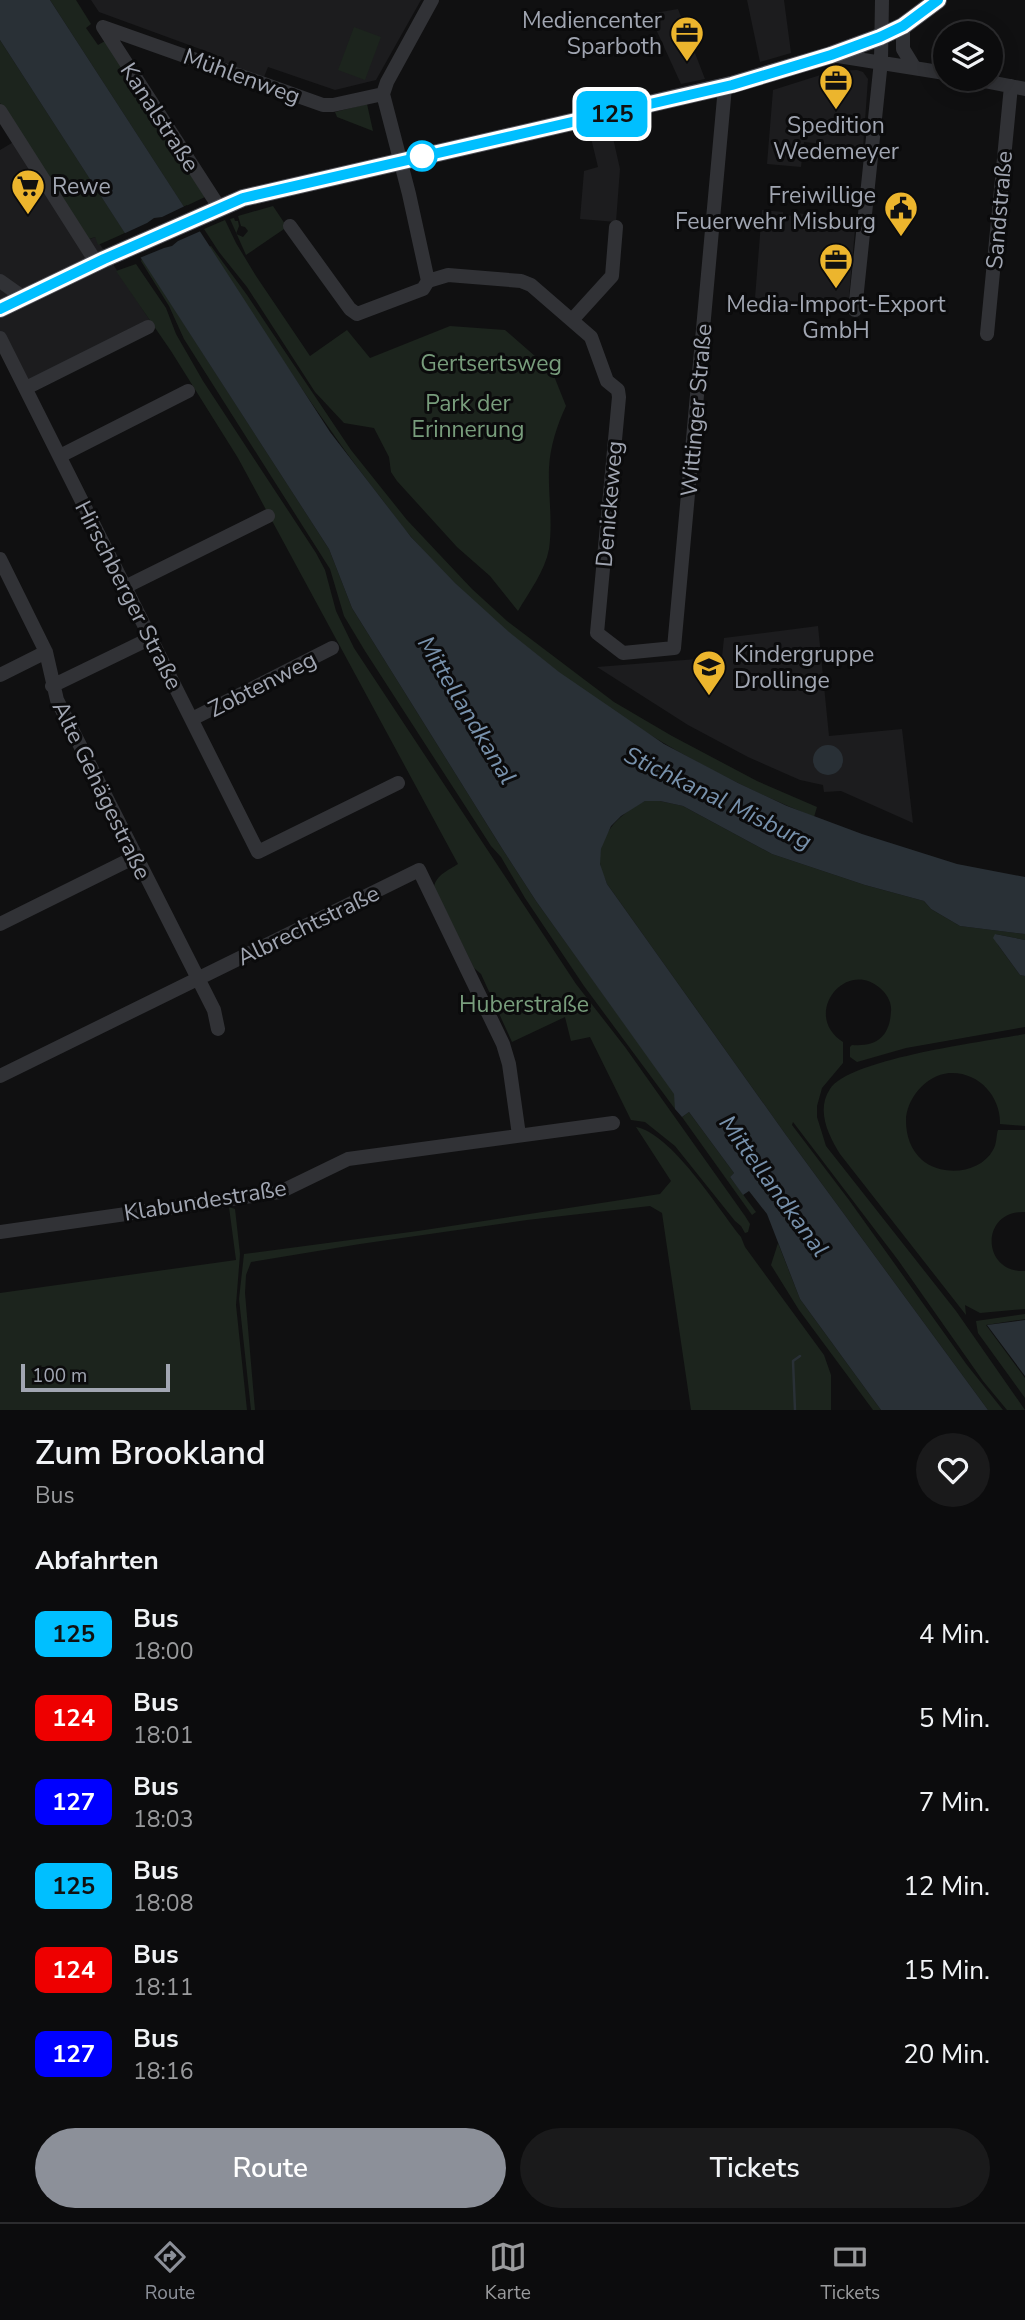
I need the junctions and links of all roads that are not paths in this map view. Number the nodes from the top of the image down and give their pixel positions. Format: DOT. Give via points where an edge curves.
graph roads {
  1 [pos="432,0"];
  2 [pos="938,0"];
  3 [pos="880,20"];
  4 [pos="903,26"];
  5 [pos="103,27"];
  6 [pos="831,55"];
  7 [pos="881,61"];
  8 [pos="914,66"];
  9 [pos="933,70"];
  10 [pos="725,87"];
  11 [pos="1018,88"];
  12 [pos="383,94"];
  13 [pos="0,111"];
  14 [pos="400,161"];
  15 [pos="212,210"];
  16 [pos="290,226"];
  17 [pos="616,227"];
  18 [pos="96,262"];
  19 [pos="0,281"];
  20 [pos="428,281"];
  21 [pos="24,298"];
  22 [pos="0,309"];
  23 [pos="855,310"];
  24 [pos="572,320"];
  25 [pos="148,327"];
  26 [pos="987,334"];
  27 [pos="0,338"];
  28 [pos="26,388"];
  29 [pos="188,391"];
  30 [pos="60,456"];
  31 [pos="268,516"];
  32 [pos="0,559"];
  33 [pos="125,587"];
  34 [pos="597,633"];
  35 [pos="151,638"];
  36 [pos="332,648"];
  37 [pos="46,652"];
  38 [pos="0,675"];
  39 [pos="52,685"];
  40 [pos="192,719"];
  41 [pos="398,783"];
  42 [pos="135,857"];
  43 [pos="0,924"];
  44 [pos="197,979"];
  45 [pos="218,1030"];
  46 [pos="0,1076"];
  47 [pos="613,1123"];
  48 [pos="519,1135"];
  49 [pos="0,1232"];
  1 -- 12 [label="street"];
  2 -- 4 [label="main road"];
  3 -- 4 [label="main road"];
  3 -- 6 [label="main road"];
  3 -- 7 [label="street"];
  4 -- 8 [label="street" via="903,49"];
  5 -- 12 [label="street, Mühlenweg" via="323,106"];
  5 -- 15 [label="street, Kanalstraße"];
  6 -- 7 [label="street"];
  6 -- 10 [label="main road"];
  7 -- 8 [label="street"];
  7 -- 23 [label="street"];
  8 -- 9 [label="street"];
  10 -- 14 [label="main road"];
  10 -- 34 [label="street, Wittinger Straße" via="674,648 623,653"];
  11 -- 26 [label="street, Sandstraße"];
  12 -- 14 [label="street"];
  13 -- 18 [label="street"];
  14 -- 15 [label="main road" via="254,195"];
  14 -- 20 [label="street"];
  15 -- 18 [label="main road"];
  16 -- 20 [label="street" via="357,314 423,289"];
  17 -- 24 [label="street" via="612,276"];
  18 -- 21 [label="main road"];
  19 -- 21 [label="street"];
  20 -- 24 [label="street" via="448,275 521,281"];
  21 -- 22 [label="main road"];
  24 -- 34 [label="street, Denickeweg" via="591,337 607,381 619,397"];
  25 -- 28 [label="street"];
  27 -- 28 [label="street, Hirschberger Straße"];
  28 -- 30 [label="street, Hirschberger Straße"];
  29 -- 30 [label="street"];
  30 -- 33 [label="street, Hirschberger Straße"];
  31 -- 33 [label="street"];
  32 -- 37 [label="street, Alte Gehägestraße"];
  33 -- 35 [label="street, Hirschberger Straße"];
  35 -- 39 [label="street"];
  35 -- 40 [label="street, Hirschberger Straße"];
  36 -- 40 [label="street, Zobtenweg"];
  37 -- 38 [label="street"];
  37 -- 39 [label="street, Alte Gehägestraße"];
  39 -- 42 [label="street, Alte Gehägestraße"];
  40 -- 41 [label="street, Hirschberger Straße" via="258,852"];
  42 -- 43 [label="street"];
  42 -- 44 [label="street, Alte Gehägestraße"];
  44 -- 45 [label="street" via="214,1010"];
  44 -- 46 [label="street, Albrechtstraße"];
  44 -- 48 [label="street, Albrechtstraße" via="419,870 503,1044"];
  47 -- 48 [label="street, Klabundestraße"];
  48 -- 49 [label="street, Klabundestraße" via="348,1159 280,1192"];
}
